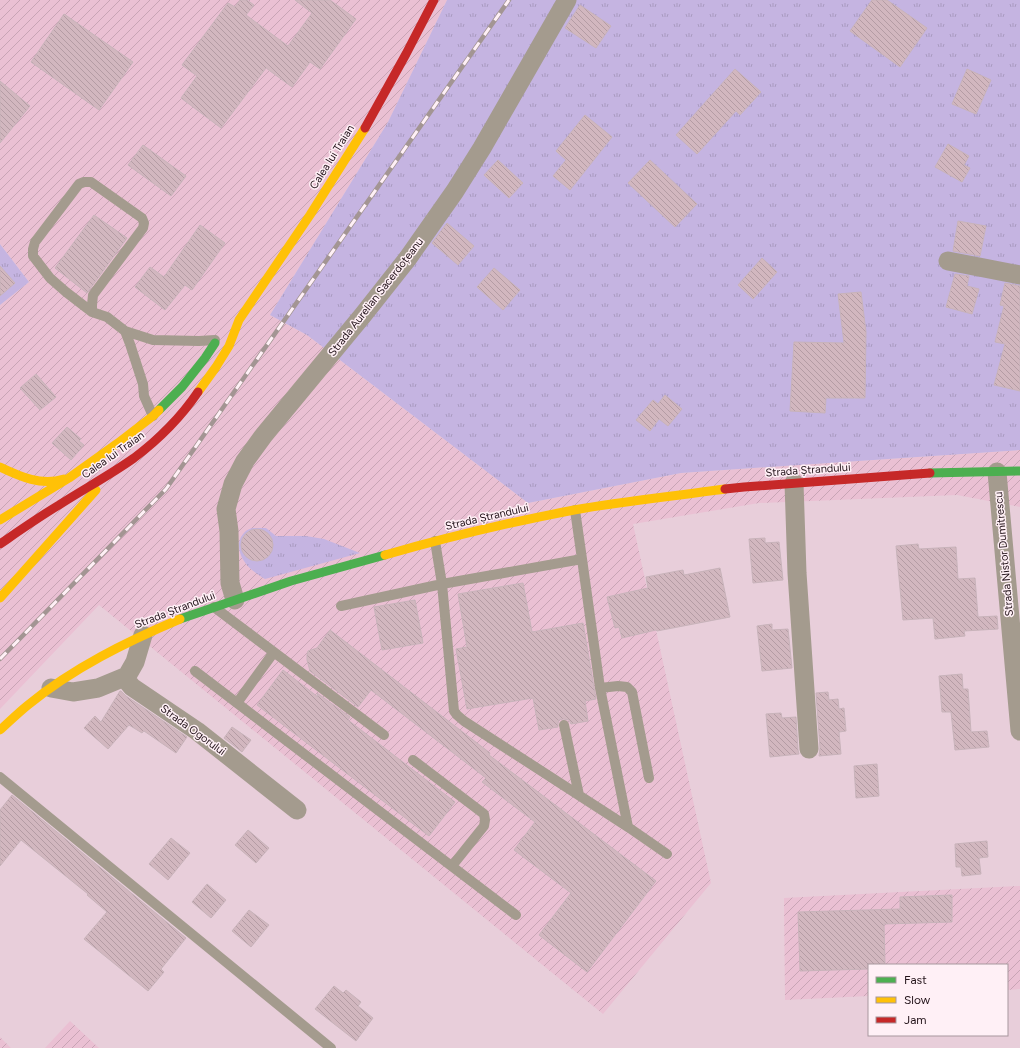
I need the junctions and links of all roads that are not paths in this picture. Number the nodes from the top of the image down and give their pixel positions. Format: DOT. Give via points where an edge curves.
graph roads {
  1 [pos="434,0"];
  2 [pos="567,0"];
  3 [pos="948,261"];
  4 [pos="1020,275"];
  5 [pos="92,312"];
  6 [pos="239,320"];
  7 [pos="125,331"];
  8 [pos="217,340"];
  9 [pos="153,416"];
  10 [pos="0,467"];
  11 [pos="1020,471"];
  12 [pos="997,472"];
  13 [pos="111,473"];
  14 [pos="69,478"];
  15 [pos="1014,481"];
  16 [pos="794,483"];
  17 [pos="575,510"];
  18 [pos="0,520"];
  19 [pos="435,541"];
  20 [pos="0,544"];
  21 [pos="582,559"];
  22 [pos="442,584"];
  23 [pos="0,598"];
  24 [pos="235,600"];
  25 [pos="341,606"];
  26 [pos="214,607"];
  27 [pos="143,635"];
  28 [pos="274,652"];
  29 [pos="195,671"];
  30 [pos="127,676"];
  31 [pos="51,688"];
  32 [pos="600,688"];
  33 [pos="237,704"];
  34 [pos="564,726"];
  35 [pos="0,730"];
  36 [pos="1020,731"];
  37 [pos="384,735"];
  38 [pos="810,749"];
  39 [pos="413,760"];
  40 [pos="0,777"];
  41 [pos="649,778"];
  42 [pos="579,795"];
  43 [pos="297,810"];
  44 [pos="628,826"];
  45 [pos="667,854"];
  46 [pos="452,866"];
  47 [pos="516,915"];
  48 [pos="331,1048"];
  1 -- 6 [label="main road, Calea lui Traian" via="366,126"];
  2 -- 24 [label="street, Strada Aurelian Sacerdoțeanu" via="482,148 408,258 245,461 233,484 226,509 230,584"];
  3 -- 4 [label="street"];
  5 -- 5 [label="lane" via="50,278 34,256 33,249 35,242 79,184 84,182 91,182 142,218 144,223 143,228 93,295"];
  5 -- 7 [label="lane" via="107,317"];
  6 -- 8 [label="main road, Calea lui Traian"];
  6 -- 13 [label="main road, Calea lui Traian" via="229,346 188,407 162,434"];
  7 -- 8 [label="lane" via="153,340"];
  7 -- 9 [label="lane" via="143,384 144,396"];
  8 -- 9 [label="main road, Calea lui Traian" via="182,387"];
  9 -- 14 [label="main road, Calea lui Traian"];
  10 -- 14 [label="main road" via="28,479 53,482"];
  11 -- 12 [label="main road, Strada Ștrandului"];
  12 -- 15 [label="lane"];
  12 -- 16 [label="main road, Strada Ștrandului" via="928,473"];
  12 -- 36 [label="street, Strada Nistor Dumitrescu"];
  13 -- 20 [label="main road, Calea lui Traian"];
  13 -- 23 [label="main road"];
  14 -- 18 [label="main road, Calea lui Traian"];
  16 -- 17 [label="main road, Strada Ștrandului" via="702,492"];
  16 -- 38 [label="street" via="797,573"];
  17 -- 19 [label="main road, Strada Ștrandului"];
  17 -- 21 [label="lane"];
  19 -- 22 [label="lane"];
  19 -- 24 [label="main road, Strada Ștrandului" via="291,581"];
  21 -- 22 [label="lane"];
  21 -- 32 [label="lane"];
  22 -- 25 [label="lane"];
  22 -- 42 [label="lane" via="454,711 464,721"];
  24 -- 26 [label="main road, Strada Ștrandului"];
  26 -- 27 [label="main road, Strada Ștrandului"];
  26 -- 28 [label="lane"];
  27 -- 30 [label="street" via="136,662"];
  27 -- 31 [label="main road, Strada Ștrandului"];
  28 -- 33 [label="lane"];
  28 -- 37 [label="lane"];
  29 -- 33 [label="lane"];
  30 -- 31 [label="street" via="98,688 73,692"];
  30 -- 43 [label="street, Strada Ogorului" via="127,681 132,687 197,731"];
  31 -- 35 [label="main road, Strada Ștrandului"];
  32 -- 41 [label="lane" via="627,687 632,692"];
  32 -- 44 [label="lane"];
  33 -- 46 [label="lane"];
  34 -- 42 [label="lane"];
  39 -- 46 [label="lane" via="484,814 484,826"];
  40 -- 48 [label="lane"];
  42 -- 44 [label="lane"];
  44 -- 45 [label="lane"];
  46 -- 47 [label="lane"];
}
